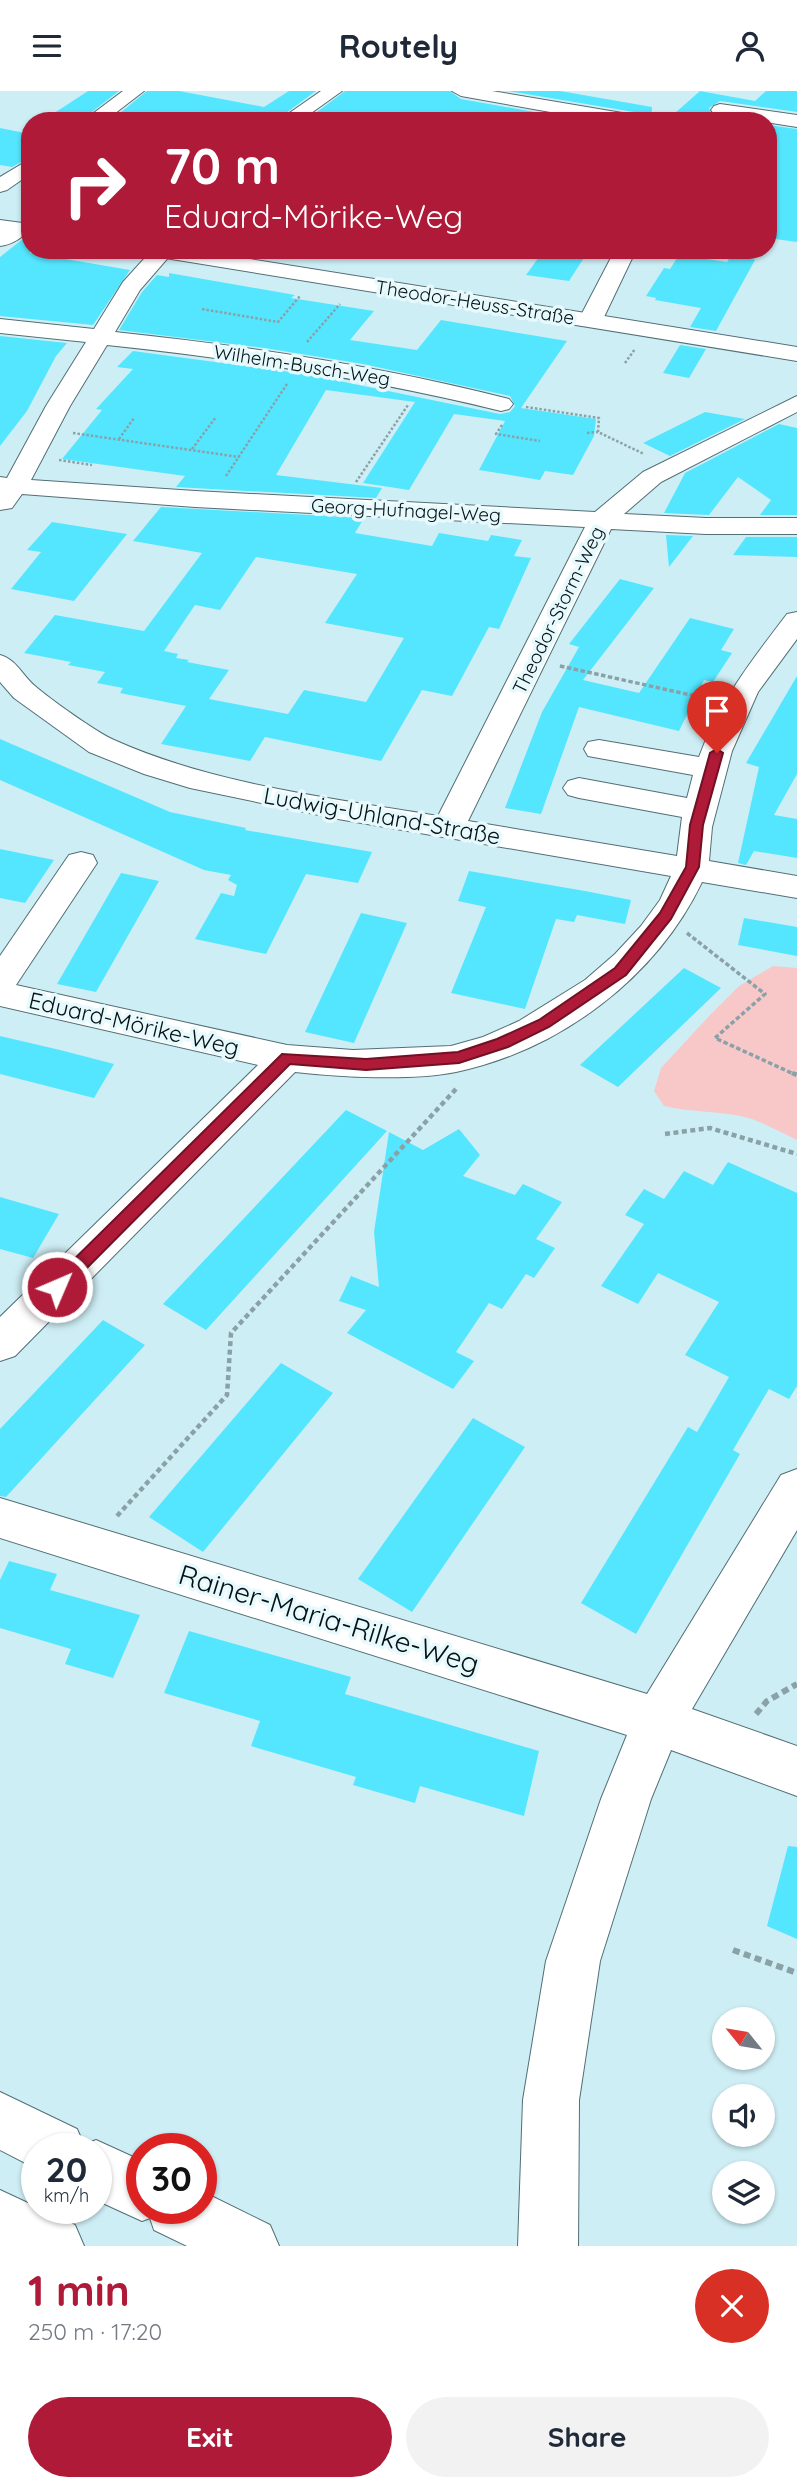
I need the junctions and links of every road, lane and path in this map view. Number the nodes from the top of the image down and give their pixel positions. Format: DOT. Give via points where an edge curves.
graph roads {
  1 [pos="135,91"];
  2 [pos="333,91"];
  3 [pos="461,91"];
  4 [pos="741,91"];
  5 [pos="522,102"];
  6 [pos="105,112"];
  7 [pos="301,112"];
  8 [pos="512,112"];
  9 [pos="581,112"];
  10 [pos="718,112"];
  11 [pos="777,120"];
  12 [pos="797,121"];
  13 [pos="21,171"];
  14 [pos="0,186"];
  15 [pos="152,259"];
  16 [pos="207,259"];
  17 [pos="622,259"];
  18 [pos="317,277"];
  19 [pos="357,283"];
  20 [pos="202,309"];
  21 [pos="589,321"];
  22 [pos="0,326"];
  23 [pos="102,337"];
  24 [pos="797,354"];
  25 [pos="291,365"];
  26 [pos="422,384"];
  27 [pos="797,403"];
  28 [pos="504,409"];
  29 [pos="216,417"];
  30 [pos="134,418"];
  31 [pos="45,429"];
  32 [pos="598,432"];
  33 [pos="587,433"];
  34 [pos="119,439"];
  35 [pos="540,442"];
  36 [pos="192,450"];
  37 [pos="239,457"];
  38 [pos="671,467"];
  39 [pos="8,485"];
  40 [pos="210,500"];
  41 [pos="341,507"];
  42 [pos="0,508"];
  43 [pos="602,520"];
  44 [pos="797,526"];
  45 [pos="797,621"];
  46 [pos="532,660"];
  47 [pos="0,664"];
  48 [pos="12,698"];
  49 [pos="736,706"];
  50 [pos="599,749"];
  51 [pos="711,769"];
  52 [pos="579,788"];
  53 [pos="700,810"];
  54 [pos="447,828"];
  55 [pos="81,863"];
  56 [pos="692,867"];
  57 [pos="797,887"];
  58 [pos="666,916"];
  59 [pos="0,982"];
  60 [pos="0,995"];
  61 [pos="287,1058"];
  62 [pos="797,1075"];
  63 [pos="458,1087"];
  64 [pos="665,1134"];
  65 [pos="797,1154"];
  66 [pos="0,1344"];
  67 [pos="797,1489"];
  68 [pos="0,1518"];
  69 [pos="91,1546"];
  70 [pos="797,1684"];
  71 [pos="658,1721"];
  72 [pos="730,1747"];
  73 [pos="797,1771"];
  74 [pos="733,1950"];
  75 [pos="797,1973"];
  76 [pos="0,2120"];
  77 [pos="26,2133"];
  78 [pos="0,2218"];
  79 [pos="205,2224"];
  80 [pos="54,2246"];
  81 [pos="249,2246"];
  82 [pos="548,2246"];
  1 -- 6 [label="main road"];
  2 -- 7 [label="main road"];
  3 -- 5 [label="main road"];
  4 -- 10 [label="main road"];
  5 -- 8 [label="main road"];
  5 -- 9 [label="main road"];
  11 -- 12 [label="main road"];
  13 -- 14 [label="main road"];
  15 -- 23 [label="main road"];
  16 -- 18 [label="main road, Theodor-Heuss-Straße"];
  17 -- 21 [label="main road"];
  18 -- 19 [label="main road, Theodor-Heuss-Straße"];
  18 -- 20 [label="path" via="278,322"];
  19 -- 21 [label="main road, Theodor-Heuss-Straße"];
  19 -- 25 [label="path"];
  21 -- 24 [label="main road, Theodor-Heuss-Straße"];
  22 -- 23 [label="main road, Wilhelm-Busch-Weg"];
  23 -- 25 [label="main road, Wilhelm-Busch-Weg"];
  23 -- 31 [label="main road"];
  25 -- 26 [label="main road, Wilhelm-Busch-Weg"];
  25 -- 37 [label="path" via="291,377"];
  26 -- 28 [label="main road, Wilhelm-Busch-Weg"];
  26 -- 41 [label="path"];
  27 -- 38 [label="main road, Theodor-Storm-Weg"];
  28 -- 32 [label="path" via="599,418"];
  28 -- 35 [label="path" via="496,434"];
  29 -- 36 [label="path"];
  30 -- 34 [label="path"];
  31 -- 34 [label="path"];
  31 -- 39 [label="main road"];
  32 -- 33 [label="path"];
  32 -- 38 [label="path"];
  34 -- 36 [label="path"];
  36 -- 37 [label="path"];
  37 -- 40 [label="path"];
  38 -- 43 [label="main road, Theodor-Storm-Weg" via="634,490"];
  39 -- 40 [label="main road, Georg-Hufnagel-Weg"];
  39 -- 42 [label="main road"];
  40 -- 41 [label="main road, Georg-Hufnagel-Weg"];
  41 -- 43 [label="main road, Georg-Hufnagel-Weg"];
  43 -- 44 [label="main road, Georg-Hufnagel-Weg"];
  43 -- 46 [label="main road, Theodor-Storm-Weg"];
  45 -- 49 [label="main road"];
  46 -- 49 [label="path"];
  46 -- 54 [label="main road, Theodor-Storm-Weg"];
  47 -- 48 [label="main road, Ludwig-Uhland-Straße"];
  48 -- 54 [label="main road, Ludwig-Uhland-Straße" via="100,745 155,767 260,795"];
  49 -- 51 [label="main road"];
  50 -- 51 [label="main road"];
  51 -- 53 [label="main road"];
  52 -- 53 [label="main road"];
  53 -- 56 [label="main road"];
  54 -- 56 [label="main road, Ludwig-Uhland-Straße"];
  55 -- 59 [label="main road"];
  56 -- 57 [label="main road, Ludwig-Uhland-Straße"];
  56 -- 58 [label="main road, Eduard-Mörike-Weg"];
  58 -- 61 [label="main road, Eduard-Mörike-Weg" via="621,971 544,1024 503,1043 459,1058 366,1064"];
  58 -- 62 [label="path" via="765,994 715,1038"];
  60 -- 61 [label="main road, Eduard-Mörike-Weg"];
  61 -- 66 [label="main road"];
  63 -- 69 [label="path" via="231,1333 227,1395"];
  64 -- 65 [label="path" via="710,1128"];
  67 -- 71 [label="main road"];
  68 -- 69 [label="main road, Rainer-Maria-Rilke-Weg"];
  69 -- 71 [label="main road, Rainer-Maria-Rilke-Weg"];
  70 -- 72 [label="path" via="767,1700"];
  71 -- 72 [label="main road, Rainer-Maria-Rilke-Weg"];
  71 -- 82 [label="main road" via="626,1799 573,1961 551,2100"];
  72 -- 73 [label="main road, Rainer-Maria-Rilke-Weg"];
  74 -- 75 [label="path"];
  76 -- 77 [label="main road"];
  78 -- 80 [label="main road"];
  79 -- 81 [label="main road"];
}
